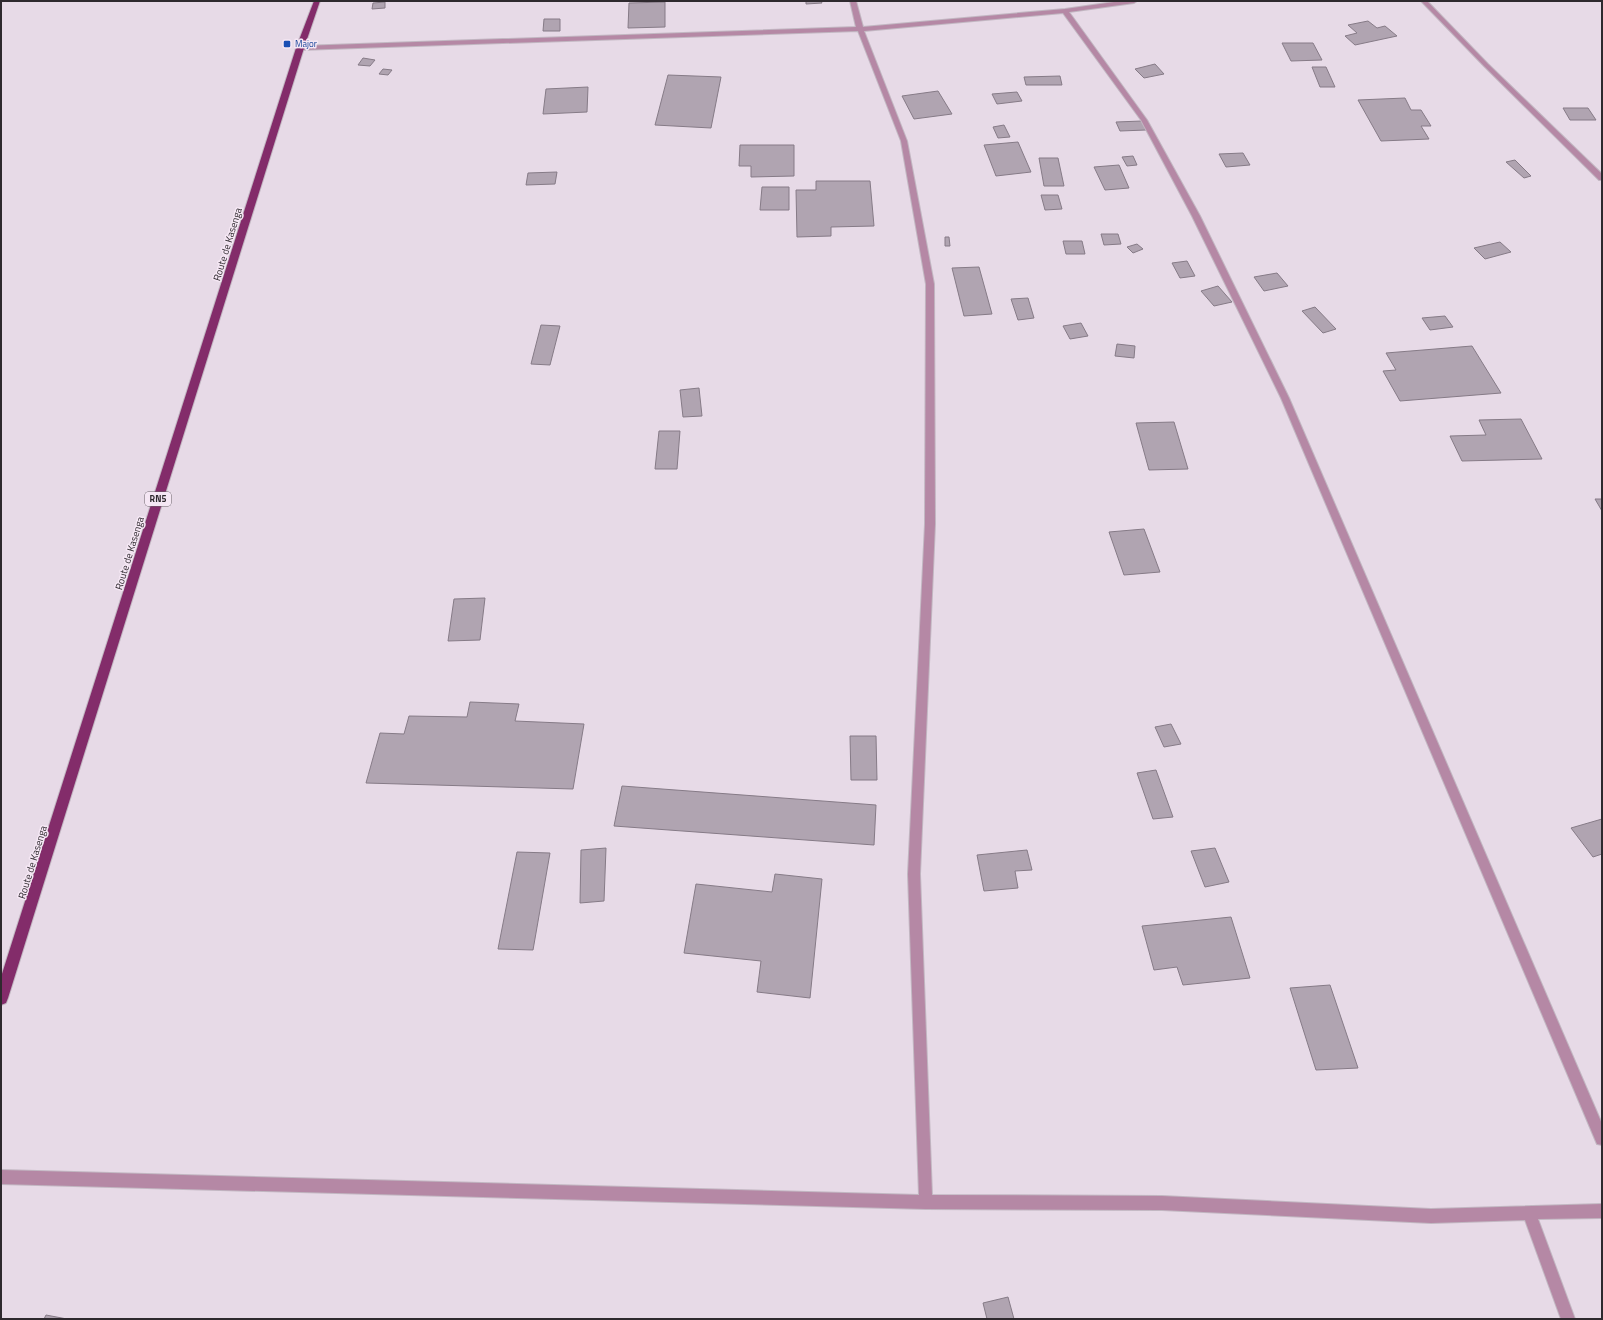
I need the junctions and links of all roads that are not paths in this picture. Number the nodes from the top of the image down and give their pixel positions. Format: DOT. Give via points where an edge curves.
graph roads {
  1 [pos="317,1"];
  2 [pos="854,1"];
  3 [pos="1134,1"];
  4 [pos="1424,1"];
  5 [pos="1065,12"];
  6 [pos="860,29"];
  7 [pos="300,48"];
  8 [pos="1602,178"];
  9 [pos="1,998"];
  10 [pos="1602,1139"];
  11 [pos="1,1177"];
  12 [pos="926,1202"];
  13 [pos="1602,1211"];
  14 [pos="1529,1213"];
  15 [pos="1568,1319"];
  1 -- 7 [label="highway, Route de Kasenga / RN5"];
  2 -- 6 [label="street"];
  3 -- 5 [label="street"];
  4 -- 8 [label="street"];
  5 -- 6 [label="street"];
  5 -- 10 [label="street" via="1144,120 1196,216 1285,398"];
  6 -- 7 [label="street"];
  6 -- 12 [label="street" via="904,141 930,284 930,524 914,874"];
  7 -- 9 [label="highway, Route de Kasenga / RN5"];
  11 -- 12 [label="street"];
  12 -- 14 [label="street" via="1162,1204 1431,1216"];
  13 -- 14 [label="street"];
  14 -- 15 [label="street"];
}
